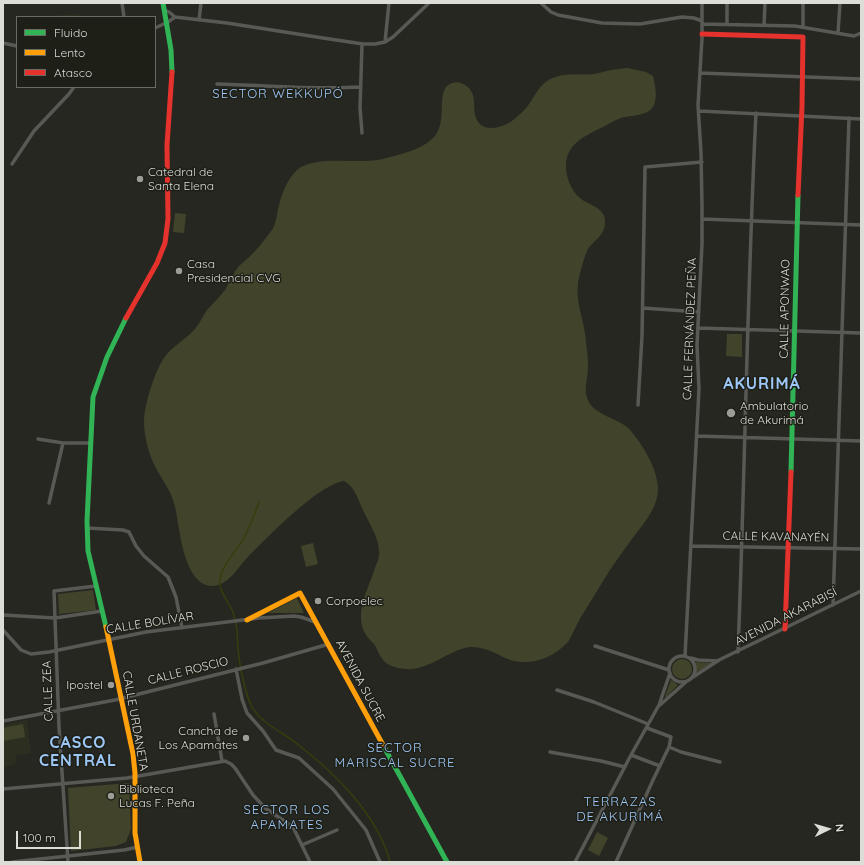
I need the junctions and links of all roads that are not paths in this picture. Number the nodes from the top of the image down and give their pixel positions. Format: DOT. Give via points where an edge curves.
graph roads {
  1 [pos="122,3"];
  2 [pos="163,3"];
  3 [pos="201,3"];
  4 [pos="389,3"];
  5 [pos="429,3"];
  6 [pos="541,3"];
  7 [pos="702,3"];
  8 [pos="727,3"];
  9 [pos="765,3"];
  10 [pos="803,3"];
  11 [pos="840,3"];
  12 [pos="164,10"];
  13 [pos="124,16"];
  14 [pos="175,17"];
  15 [pos="200,20"];
  16 [pos="702,22"];
  17 [pos="166,23"];
  18 [pos="727,24"];
  19 [pos="764,25"];
  20 [pos="803,27"];
  21 [pos="156,28"];
  22 [pos="838,33"];
  23 [pos="861,33"];
  24 [pos="702,34"];
  25 [pos="385,42"];
  26 [pos="3,44"];
  27 [pos="362,44"];
  28 [pos="16,46"];
  29 [pos="700,73"];
  30 [pos="803,77"];
  31 [pos="861,79"];
  32 [pos="217,84"];
  33 [pos="360,87"];
  34 [pos="73,88"];
  35 [pos="699,111"];
  36 [pos="756,113"];
  37 [pos="802,116"];
  38 [pos="849,118"];
  39 [pos="861,119"];
  40 [pos="362,133"];
  41 [pos="702,162"];
  42 [pos="12,164"];
  43 [pos="702,219"];
  44 [pos="750,221"];
  45 [pos="797,223"];
  46 [pos="845,224"];
  47 [pos="861,225"];
  48 [pos="643,308"];
  49 [pos="699,312"];
  50 [pos="698,328"];
  51 [pos="746,330"];
  52 [pos="795,331"];
  53 [pos="841,332"];
  54 [pos="861,333"];
  55 [pos="638,405"];
  56 [pos="697,436"];
  57 [pos="744,438"];
  58 [pos="38,439"];
  59 [pos="791,439"];
  60 [pos="838,440"];
  61 [pos="861,441"];
  62 [pos="64,442"];
  63 [pos="91,443"];
  64 [pos="49,503"];
  65 [pos="87,528"];
  66 [pos="691,546"];
  67 [pos="742,546"];
  68 [pos="789,547"];
  69 [pos="834,548"];
  70 [pos="861,549"];
  71 [pos="96,586"];
  72 [pos="861,591"];
  73 [pos="300,593"];
  74 [pos="832,605"];
  75 [pos="102,611"];
  76 [pos="3,615"];
  77 [pos="55,618"];
  78 [pos="247,620"];
  79 [pos="317,622"];
  80 [pos="182,628"];
  81 [pos="785,629"];
  82 [pos="3,630"];
  83 [pos="109,639"];
  84 [pos="329,644"];
  85 [pos="595,646"];
  86 [pos="56,650"];
  87 [pos="738,652"];
  88 [pos="687,657"];
  89 [pos="719,660"];
  90 [pos="238,669"];
  91 [pos="670,671"];
  92 [pos="689,680"];
  93 [pos="557,690"];
  94 [pos="122,698"];
  95 [pos="659,705"];
  96 [pos="59,710"];
  97 [pos="214,714"];
  98 [pos="3,721"];
  99 [pos="647,726"];
  100 [pos="670,747"];
  101 [pos="550,752"];
  102 [pos="631,754"];
  103 [pos="222,761"];
  104 [pos="720,762"];
  105 [pos="660,766"];
  106 [pos="625,767"];
  107 [pos="135,777"];
  108 [pos="63,783"];
  109 [pos="3,789"];
  110 [pos="337,830"];
  111 [pos="302,845"];
  112 [pos="138,846"];
  113 [pos="68,856"];
  114 [pos="12,862"];
  115 [pos="68,862"];
  116 [pos="140,862"];
  117 [pos="310,862"];
  118 [pos="380,862"];
  119 [pos="447,862"];
  120 [pos="575,862"];
  121 [pos="616,862"];
  1 -- 13 [label="street"];
  2 -- 12 [label="street, CALLE URDANETA"];
  3 -- 15 [label="street"];
  4 -- 25 [label="street"];
  5 -- 25 [label="street"];
  6 -- 16 [label="street" via="554,14 602,23 640,24 682,17"];
  7 -- 16 [label="street, CALLE FERNÁNDEZ PEÑA"];
  8 -- 18 [label="street"];
  9 -- 19 [label="street"];
  10 -- 20 [label="street"];
  11 -- 22 [label="street"];
  12 -- 14 [label="street"];
  12 -- 17 [label="street, CALLE URDANETA"];
  14 -- 15 [label="street"];
  14 -- 17 [label="street"];
  15 -- 27 [label="street"];
  16 -- 18 [label="street"];
  16 -- 24 [label="street, CALLE FERNÁNDEZ PEÑA"];
  17 -- 21 [label="street"];
  17 -- 63 [label="street, CALLE URDANETA" via="172,68 167,151 166,238 162,254 134,304 99,377 93,397"];
  18 -- 19 [label="street"];
  19 -- 20 [label="street"];
  20 -- 22 [label="street"];
  22 -- 23 [label="street" via="854,36"];
  24 -- 29 [label="street, CALLE FERNÁNDEZ PEÑA"];
  24 -- 30 [label="street, CALLE APONWAO" via="803,37"];
  25 -- 27 [label="street"];
  26 -- 28 [label="street"];
  27 -- 33 [label="street"];
  29 -- 30 [label="street"];
  29 -- 35 [label="street, CALLE FERNÁNDEZ PEÑA"];
  30 -- 31 [label="street"];
  30 -- 37 [label="street, CALLE APONWAO"];
  32 -- 33 [label="street" via="291,88"];
  33 -- 40 [label="street"];
  34 -- 42 [label="street" via="34,131"];
  35 -- 36 [label="street"];
  35 -- 41 [label="street, CALLE FERNÁNDEZ PEÑA"];
  36 -- 37 [label="street"];
  36 -- 44 [label="street"];
  37 -- 38 [label="street"];
  37 -- 45 [label="street, CALLE APONWAO"];
  38 -- 39 [label="street"];
  38 -- 46 [label="street"];
  41 -- 43 [label="street, CALLE FERNÁNDEZ PEÑA"];
  41 -- 48 [label="street" via="645,167"];
  43 -- 44 [label="street"];
  43 -- 49 [label="street, CALLE FERNÁNDEZ PEÑA"];
  44 -- 45 [label="street"];
  44 -- 51 [label="street"];
  45 -- 46 [label="street"];
  45 -- 52 [label="street, CALLE APONWAO"];
  46 -- 47 [label="street"];
  46 -- 53 [label="street"];
  48 -- 49 [label="street"];
  48 -- 55 [label="street"];
  49 -- 50 [label="street, CALLE FERNÁNDEZ PEÑA"];
  50 -- 51 [label="street"];
  50 -- 56 [label="street, CALLE FERNÁNDEZ PEÑA"];
  51 -- 52 [label="street"];
  51 -- 57 [label="street"];
  52 -- 53 [label="street"];
  52 -- 59 [label="street, CALLE APONWAO"];
  53 -- 54 [label="street"];
  53 -- 60 [label="street"];
  56 -- 57 [label="street"];
  56 -- 66 [label="street, CALLE FERNÁNDEZ PEÑA"];
  57 -- 59 [label="street"];
  57 -- 67 [label="street"];
  58 -- 62 [label="street"];
  59 -- 60 [label="street"];
  59 -- 68 [label="street, CALLE APONWAO"];
  60 -- 61 [label="street"];
  60 -- 69 [label="street"];
  62 -- 63 [label="street"];
  62 -- 64 [label="street"];
  63 -- 65 [label="street, CALLE URDANETA"];
  65 -- 71 [label="street, CALLE URDANETA" via="88,551"];
  65 -- 80 [label="street" via="129,532 144,556 168,577 176,596"];
  66 -- 67 [label="street, CALLE KAVANAYÉN"];
  66 -- 88 [label="street, CALLE FERNÁNDEZ PEÑA"];
  67 -- 68 [label="street, CALLE KAVANAYÉN"];
  67 -- 87 [label="street"];
  68 -- 69 [label="street, CALLE KAVANAYÉN"];
  68 -- 81 [label="street, CALLE APONWAO"];
  69 -- 70 [label="street, CALLE KAVANAYÉN"];
  69 -- 74 [label="street"];
  71 -- 75 [label="street, CALLE URDANETA"];
  71 -- 77 [label="street, CALLE ZEA" via="54,591"];
  72 -- 74 [label="street, AVENIDA AKARABISÍ"];
  73 -- 78 [label="street, CALLE BOLÍVAR"];
  73 -- 79 [label="street, AVENIDA SUCRE"];
  74 -- 81 [label="street, AVENIDA AKARABISÍ"];
  75 -- 77 [label="street"];
  75 -- 83 [label="street, CALLE URDANETA"];
  76 -- 77 [label="street"];
  77 -- 86 [label="street, CALLE ZEA"];
  78 -- 79 [label="street, CALLE BOLÍVAR" via="294,616"];
  78 -- 80 [label="street, CALLE BOLÍVAR"];
  79 -- 84 [label="street, AVENIDA SUCRE"];
  80 -- 83 [label="street, CALLE BOLÍVAR"];
  81 -- 87 [label="street, AVENIDA AKARABISÍ"];
  82 -- 86 [label="street, CALLE BOLÍVAR" via="24,652 37,654"];
  83 -- 86 [label="street, CALLE BOLÍVAR"];
  83 -- 94 [label="street, CALLE URDANETA"];
  84 -- 90 [label="street, CALLE ROSCIO"];
  84 -- 119 [label="street, AVENIDA SUCRE"];
  85 -- 91 [label="street"];
  86 -- 96 [label="street, CALLE ZEA"];
  87 -- 89 [label="street, AVENIDA AKARABISÍ"];
  88 -- 89 [label="street, AVENIDA AKARABISÍ"];
  88 -- 91 [label="street" via="680,656 674,659 670,664"];
  88 -- 92 [label="street" via="695,668"];
  89 -- 92 [label="street, AVENIDA AKARABISÍ"];
  90 -- 94 [label="street, CALLE ROSCIO"];
  90 -- 118 [label="street" via="242,699 247,713 276,750 299,758 333,789 366,830"];
  91 -- 92 [label="street" via="673,678 678,681"];
  91 -- 95 [label="street, AVENIDA AKARABISÍ"];
  92 -- 95 [label="street, AVENIDA AKARABISÍ"];
  93 -- 99 [label="street" via="594,702"];
  94 -- 96 [label="street, CALLE ROSCIO"];
  94 -- 107 [label="street, CALLE URDANETA"];
  95 -- 99 [label="street, AVENIDA AKARABISÍ"];
  96 -- 98 [label="street, CALLE ROSCIO"];
  96 -- 108 [label="street, CALLE ZEA"];
  97 -- 103 [label="street"];
  99 -- 100 [label="street" via="671,737"];
  99 -- 102 [label="street, AVENIDA AKARABISÍ"];
  100 -- 104 [label="street"];
  100 -- 105 [label="street"];
  101 -- 106 [label="street"];
  102 -- 105 [label="street"];
  102 -- 106 [label="street, AVENIDA AKARABISÍ"];
  103 -- 107 [label="street"];
  103 -- 111 [label="street" via="231,764 265,808 293,827"];
  105 -- 121 [label="street"];
  106 -- 120 [label="street, AVENIDA AKARABISÍ"];
  107 -- 108 [label="street"];
  107 -- 112 [label="street, CALLE URDANETA" via="134,821"];
  108 -- 109 [label="street"];
  108 -- 113 [label="street, CALLE ZEA"];
  110 -- 111 [label="street"];
  111 -- 117 [label="street"];
  112 -- 113 [label="street"];
  112 -- 116 [label="street, CALLE URDANETA"];
  113 -- 114 [label="street"];
  113 -- 115 [label="street, CALLE ZEA"];
}
